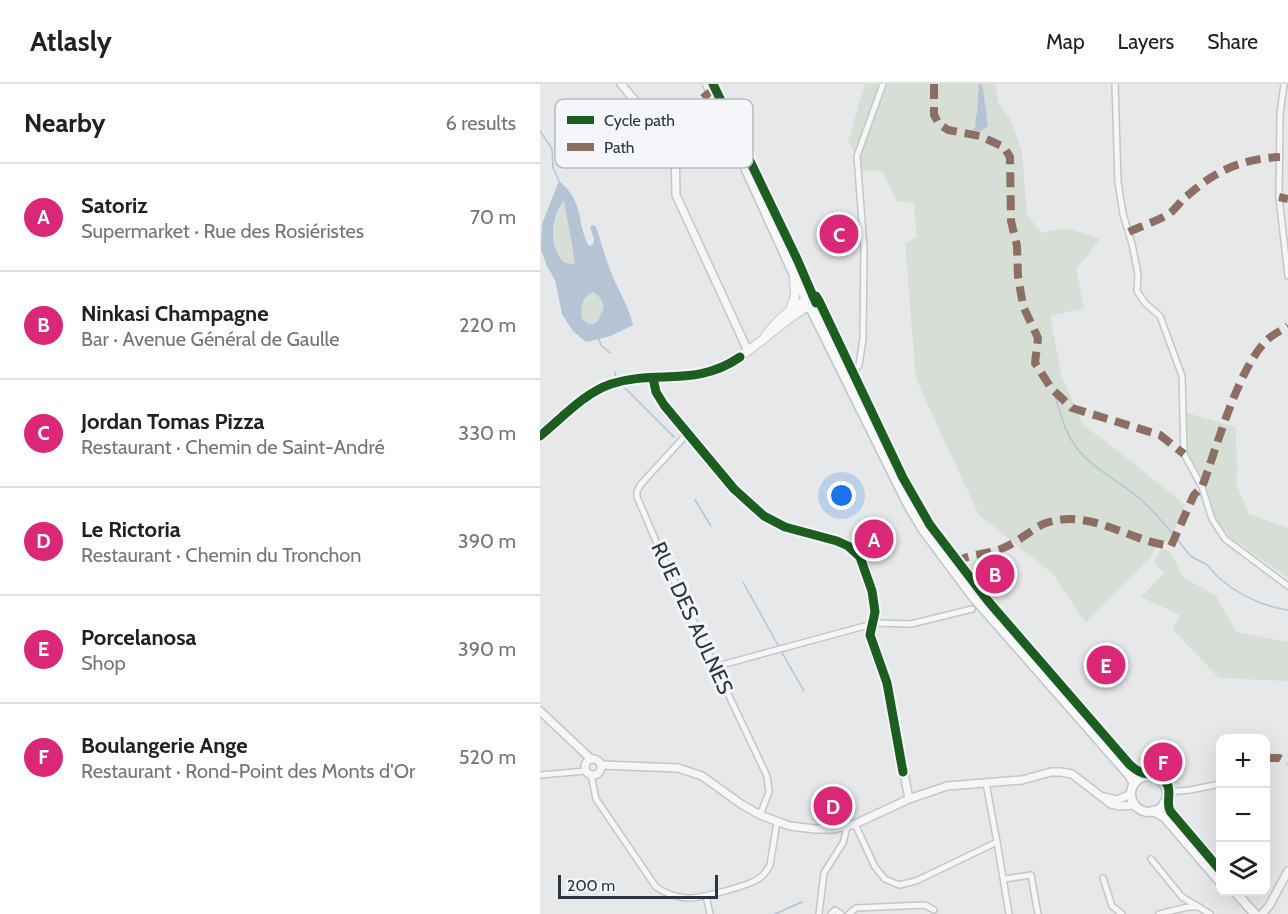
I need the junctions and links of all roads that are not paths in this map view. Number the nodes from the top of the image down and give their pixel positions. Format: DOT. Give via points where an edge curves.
graph roads {
  1 [pos="621,84"];
  2 [pos="706,84"];
  3 [pos="713,84"];
  4 [pos="883,84"];
  5 [pos="1115,84"];
  6 [pos="1284,84"];
  7 [pos="634,99"];
  8 [pos="713,99"];
  9 [pos="720,99"];
  10 [pos="675,168"];
  11 [pos="745,168"];
  12 [pos="750,168"];
  13 [pos="794,275"];
  14 [pos="1288,276"];
  15 [pos="809,300"];
  16 [pos="787,313"];
  17 [pos="766,336"];
  18 [pos="748,351"];
  19 [pos="848,376"];
  20 [pos="653,378"];
  21 [pos="687,434"];
  22 [pos="540,436"];
  23 [pos="1288,586"];
  24 [pos="980,606"];
  25 [pos="872,624"];
  26 [pos="714,667"];
  27 [pos="540,711"];
  28 [pos="589,760"];
  29 [pos="595,771"];
  30 [pos="540,775"];
  31 [pos="1144,776"];
  32 [pos="986,783"];
  33 [pos="1134,783"];
  34 [pos="1216,784"];
  35 [pos="1167,792"];
  36 [pos="1131,794"];
  37 [pos="1104,797"];
  38 [pos="909,799"];
  39 [pos="1164,803"];
  40 [pos="1135,805"];
  41 [pos="1153,811"];
  42 [pos="760,815"];
  43 [pos="777,822"];
  44 [pos="851,825"];
  45 [pos="997,842"];
  46 [pos="1151,859"];
  47 [pos="1216,868"];
  48 [pos="1288,871"];
  49 [pos="1216,876"];
  50 [pos="1102,878"];
  51 [pos="1004,879"];
  52 [pos="706,896"];
  53 [pos="1234,896"];
  54 [pos="1239,896"];
  55 [pos="1200,907"];
  56 [pos="934,910"];
  57 [pos="1254,913"];
  58 [pos="710,914"];
  59 [pos="819,914"];
  60 [pos="831,914"];
  61 [pos="841,914"];
  62 [pos="849,914"];
  63 [pos="1009,914"];
  64 [pos="1038,914"];
  65 [pos="1122,914"];
  66 [pos="1160,914"];
  67 [pos="1210,914"];
  1 -- 7 [label="street"];
  2 -- 8 [label="main road"];
  3 -- 9 [label="main road"];
  4 -- 19 [label="street" via="857,156 864,248 863,339 859,365"];
  5 -- 23 [label="street" via="1118,182 1138,274 1137,291 1160,316 1182,376 1184,454 1202,487 1212,519 1225,539"];
  6 -- 14 [label="street" via="1279,197"];
  10 -- 18 [label="street" via="676,195"];
  11 -- 13 [label="main road"];
  12 -- 15 [label="main road"];
  13 -- 15 [label="main road"];
  13 -- 16 [label="main road" via="794,304"];
  15 -- 16 [label="main road"];
  15 -- 17 [label="main road"];
  15 -- 19 [label="main road"];
  16 -- 17 [label="main road"];
  17 -- 18 [label="main road"];
  18 -- 20 [label="main road" via="711,372"];
  19 -- 24 [label="main road" via="909,507"];
  20 -- 21 [label="street" via="660,399"];
  20 -- 22 [label="main road" via="599,390"];
  21 -- 25 [label="street" via="734,489 764,516 855,551 867,571 872,591"];
  21 -- 26 [label="street, RUE DES AULNES" via="641,484 637,497"];
  24 -- 25 [label="street" via="911,624"];
  24 -- 31 [label="main road" via="1129,767"];
  24 -- 33 [label="main road"];
  25 -- 26 [label="street"];
  25 -- 38 [label="street" via="870,635 887,683"];
  26 -- 42 [label="street, RUE DES AULNES" via="767,776 769,792"];
  27 -- 28 [label="street"];
  28 -- 29 [label="street"];
  28 -- 29 [label="street" via="597,760"];
  29 -- 30 [label="street"];
  29 -- 42 [label="street" via="627,766 678,768 702,776"];
  29 -- 52 [label="street" via="596,799 656,887 687,898"];
  31 -- 33 [label="main road"];
  31 -- 35 [label="main road" via="1160,779"];
  32 -- 37 [label="street" via="1061,771 1072,774"];
  32 -- 38 [label="street" via="947,786"];
  32 -- 45 [label="street"];
  33 -- 36 [label="main road"];
  34 -- 35 [label="street"];
  35 -- 39 [label="main road"];
  36 -- 37 [label="street" via="1117,800"];
  36 -- 40 [label="main road"];
  37 -- 40 [label="street" via="1111,804"];
  38 -- 44 [label="street"];
  39 -- 41 [label="main road"];
  39 -- 47 [label="main road" via="1168,813"];
  40 -- 41 [label="main road"];
  41 -- 49 [label="main road" via="1164,817"];
  42 -- 43 [label="street"];
  43 -- 44 [label="street" via="815,829"];
  43 -- 52 [label="street" via="771,859 763,876"];
  44 -- 45 [label="street" via="875,867 885,879 899,885 916,881"];
  44 -- 59 [label="street" via="824,873"];
  45 -- 51 [label="street"];
  46 -- 55 [label="street" via="1182,897"];
  48 -- 57 [label="street" via="1269,906"];
  50 -- 65 [label="street" via="1112,906"];
  51 -- 63 [label="street"];
  51 -- 64 [label="street" via="1031,875"];
  52 -- 58 [label="street"];
  53 -- 57 [label="main road"];
  54 -- 57 [label="main road"];
  55 -- 66 [label="street"];
  55 -- 67 [label="street"];
  56 -- 62 [label="street" via="925,905 856,908"];
  60 -- 61 [label="street" via="835,910"];
}
